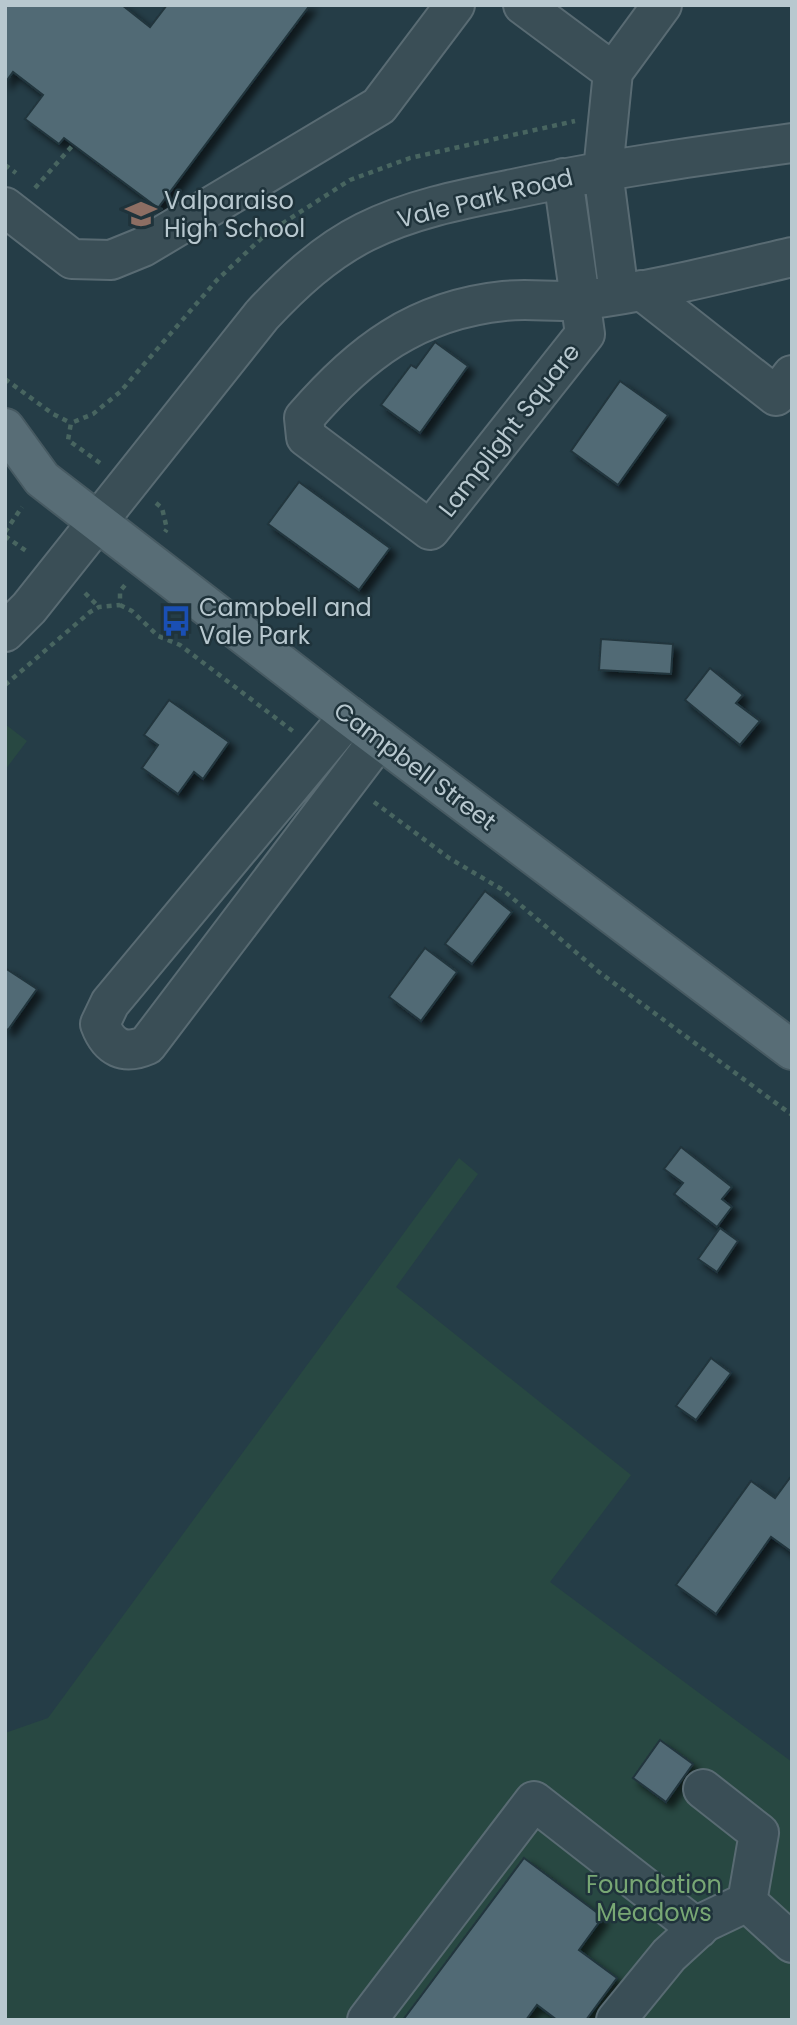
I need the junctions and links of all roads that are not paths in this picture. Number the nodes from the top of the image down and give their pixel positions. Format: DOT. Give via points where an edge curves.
graph roads {
  1 [pos="455,5"];
  2 [pos="523,5"];
  3 [pos="662,5"];
  4 [pos="613,72"];
  5 [pos="792,143"];
  6 [pos="603,171"];
  7 [pos="563,178"];
  8 [pos="22,208"];
  9 [pos="792,257"];
  10 [pos="630,292"];
  11 [pos="580,300"];
  12 [pos="786,393"];
  13 [pos="5,428"];
  14 [pos="5,468"];
  15 [pos="42,479"];
  16 [pos="96,521"];
  17 [pos="5,632"];
  18 [pos="349,716"];
  19 [pos="379,739"];
  20 [pos="792,1050"];
  21 [pos="703,1788"];
  22 [pos="747,1902"];
  23 [pos="698,1929"];
  24 [pos="792,1943"];
  25 [pos="367,2020"];
  26 [pos="616,2020"];
  1 -- 8 [label="street" via="379,106 143,247 111,260 72,259"];
  2 -- 4 [label="street"];
  3 -- 4 [label="street"];
  4 -- 6 [label="street"];
  5 -- 6 [label="street, Vale Park Road"];
  6 -- 7 [label="street, Vale Park Road"];
  6 -- 10 [label="street"];
  7 -- 11 [label="street, Lamplight Square"];
  7 -- 16 [label="street, Vale Park Road" via="403,216 363,233 317,262 262,315"];
  9 -- 10 [label="street"];
  10 -- 11 [label="street"];
  10 -- 12 [label="street"];
  11 -- 11 [label="street, Lamplight Square" via="584,334 430,530 306,437 304,418 338,378 373,349 419,323 474,305"];
  13 -- 15 [label="main road, Campbell Street"];
  14 -- 15 [label="main road, Campbell Street"];
  15 -- 16 [label="main road, Campbell Street"];
  16 -- 17 [label="street, Vale Park Road"];
  16 -- 18 [label="main road, Campbell Street"];
  18 -- 19 [label="main road, Campbell Street"];
  18 -- 19 [label="street" via="110,1003 100,1024 105,1038 117,1048 132,1052 148,1045"];
  19 -- 20 [label="main road, Campbell Street"];
  21 -- 22 [label="street" via="759,1833"];
  22 -- 23 [label="street"];
  22 -- 24 [label="street"];
  23 -- 25 [label="street" via="534,1801"];
  23 -- 26 [label="street" via="669,1955"];
}
